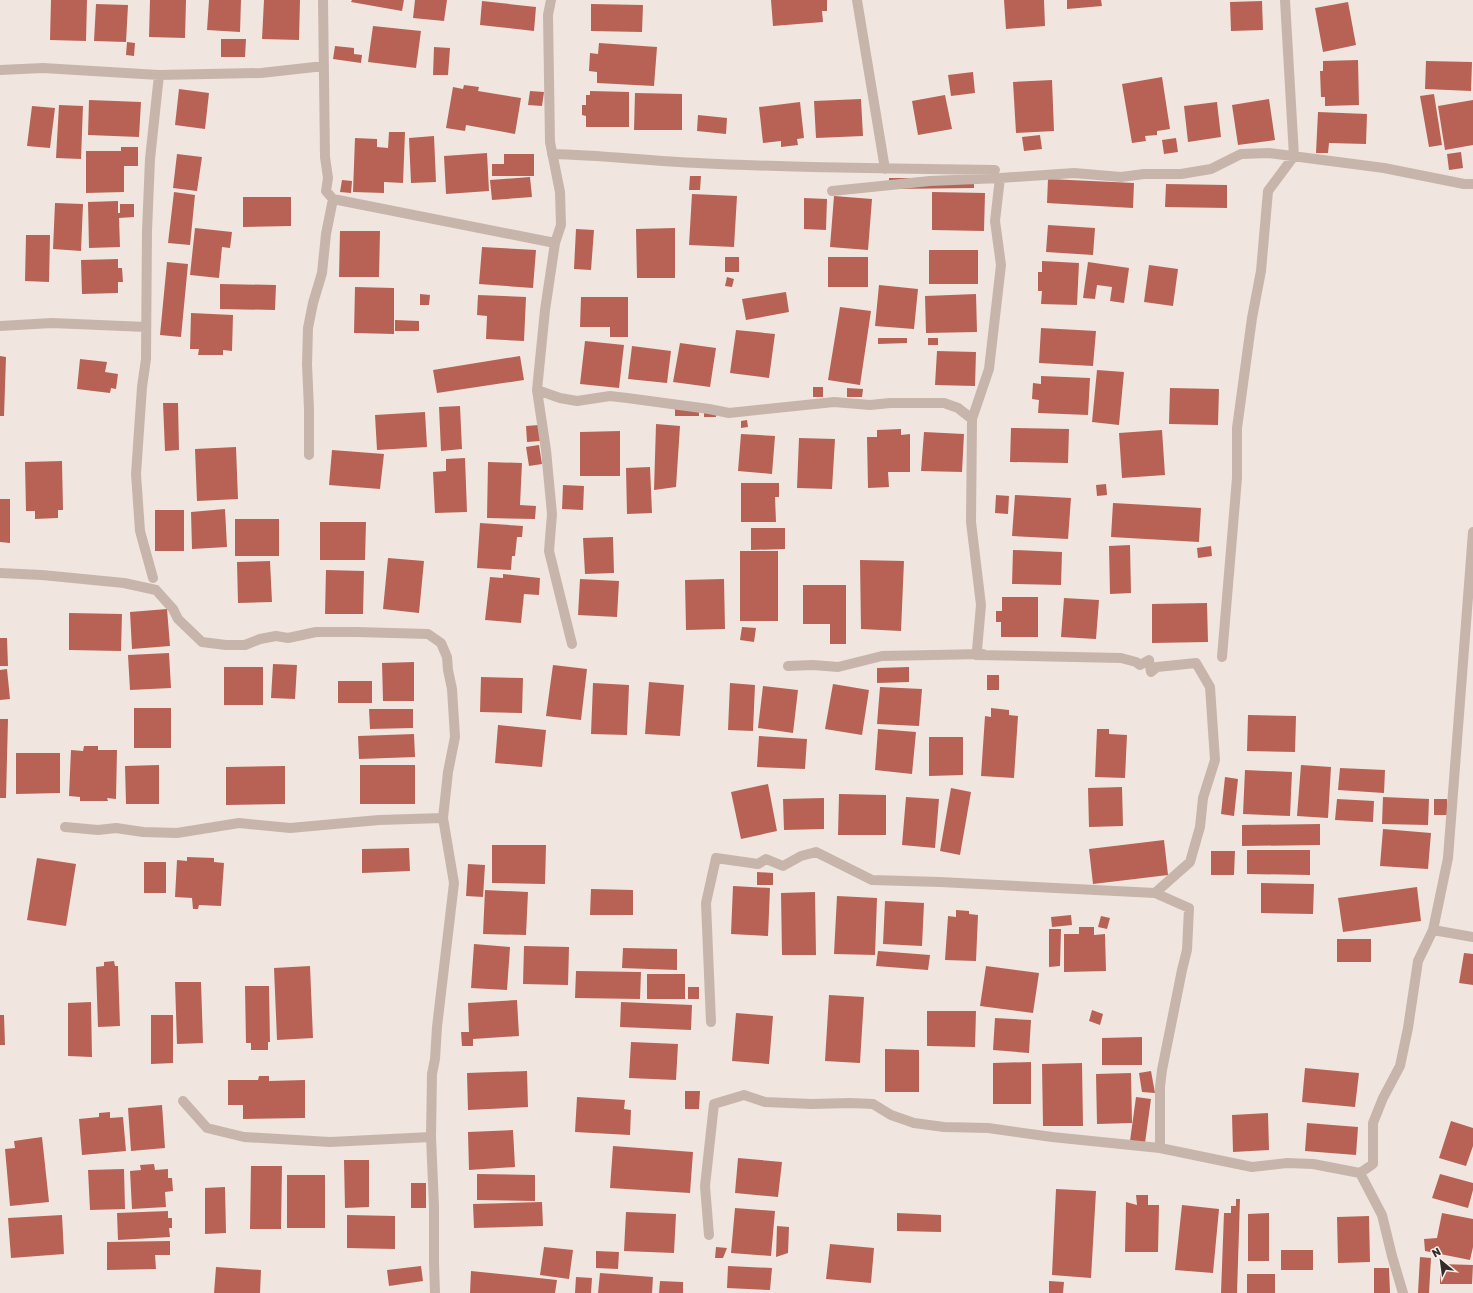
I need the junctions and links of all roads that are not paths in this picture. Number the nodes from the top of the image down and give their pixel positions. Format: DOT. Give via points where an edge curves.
graph roads {
  1 [pos="323,0"];
  2 [pos="551,0"];
  3 [pos="857,0"];
  4 [pos="1285,0"];
  5 [pos="324,66"];
  6 [pos="0,70"];
  7 [pos="159,75"];
  8 [pos="552,154"];
  9 [pos="1294,156"];
  10 [pos="885,170"];
  11 [pos="998,174"];
  12 [pos="1473,184"];
  13 [pos="832,191"];
  14 [pos="333,199"];
  15 [pos="555,243"];
  16 [pos="0,326"];
  17 [pos="146,327"];
  18 [pos="537,390"];
  19 [pos="972,419"];
  20 [pos="309,455"];
  21 [pos="1473,532"];
  22 [pos="0,573"];
  23 [pos="153,578"];
  24 [pos="572,644"];
  25 [pos="976,655"];
  26 [pos="1222,657"];
  27 [pos="788,666"];
  28 [pos="1462,669"];
  29 [pos="1473,670"];
  30 [pos="444,818"];
  31 [pos="65,827"];
  32 [pos="1155,893"];
  33 [pos="1433,930"];
  34 [pos="1473,937"];
  35 [pos="711,1022"];
  36 [pos="183,1101"];
  37 [pos="431,1138"];
  38 [pos="1160,1148"];
  39 [pos="1360,1173"];
  40 [pos="709,1235"];
  41 [pos="435,1293"];
  42 [pos="1403,1293"];
  1 -- 5 [label="street"];
  2 -- 8 [label="street" via="548,15"];
  3 -- 10 [label="street"];
  4 -- 9 [label="street"];
  5 -- 7 [label="street" via="261,72"];
  5 -- 14 [label="street" via="325,157 328,178 326,191"];
  6 -- 7 [label="street" via="43,68"];
  7 -- 17 [label="street" via="150,159"];
  8 -- 10 [label="street" via="696,163"];
  8 -- 15 [label="street" via="560,192 561,225"];
  9 -- 11 [label="street" via="1269,153 1241,154 1211,169 1181,174 1121,177 1074,172"];
  9 -- 12 [label="street" via="1384,168"];
  9 -- 26 [label="street" via="1268,190 1261,271 1237,428 1237,478"];
  10 -- 11 [label="street"];
  11 -- 13 [label="street"];
  11 -- 19 [label="street" via="995,221 1001,265 989,369"];
  14 -- 15 [label="street"];
  14 -- 20 [label="street" via="322,273 308,328 306,364"];
  15 -- 18 [label="street"];
  16 -- 17 [label="street" via="52,324"];
  17 -- 23 [label="street" via="146,359 136,474 140,531"];
  18 -- 19 [label="street" via="577,401 610,396 729,413 834,402 870,405 944,403 958,408"];
  18 -- 24 [label="street" via="552,514 549,551"];
  19 -- 25 [label="street" via="971,522 981,605"];
  21 -- 28 [label="street"];
  22 -- 30 [label="street" via="116,582 156,590 178,618 202,642 226,646 245,645 276,636 288,638 316,632 428,634 442,643 452,690 455,737 448,772"];
  25 -- 27 [label="street" via="984,654 882,656 838,667"];
  25 -- 32 [label="street" via="1121,658 1140,665 1149,660 1152,672 1157,666 1196,663 1210,687 1215,760 1203,798 1200,828 1190,862"];
  28 -- 29 [label="street"];
  28 -- 33 [label="street" via="1448,858"];
  30 -- 31 [label="street" via="379,820 290,828 239,823 177,834 116,828 98,830"];
  30 -- 37 [label="street" via="454,883 432,1074"];
  32 -- 35 [label="street" via="872,880 816,852 801,856 784,866 766,859 758,864 716,858 706,903"];
  32 -- 38 [label="street" via="1189,908 1187,950 1160,1087"];
  33 -- 34 [label="street"];
  33 -- 39 [label="street" via="1418,960 1400,1066 1373,1123 1373,1164"];
  36 -- 37 [label="street" via="207,1128 244,1138 330,1142"];
  37 -- 41 [label="street"];
  38 -- 39 [label="street" via="1252,1167 1313,1164"];
  38 -- 40 [label="street" via="988,1128 914,1123 873,1104 765,1102 744,1095 714,1104 705,1186"];
  39 -- 42 [label="street" via="1382,1215"];
}
